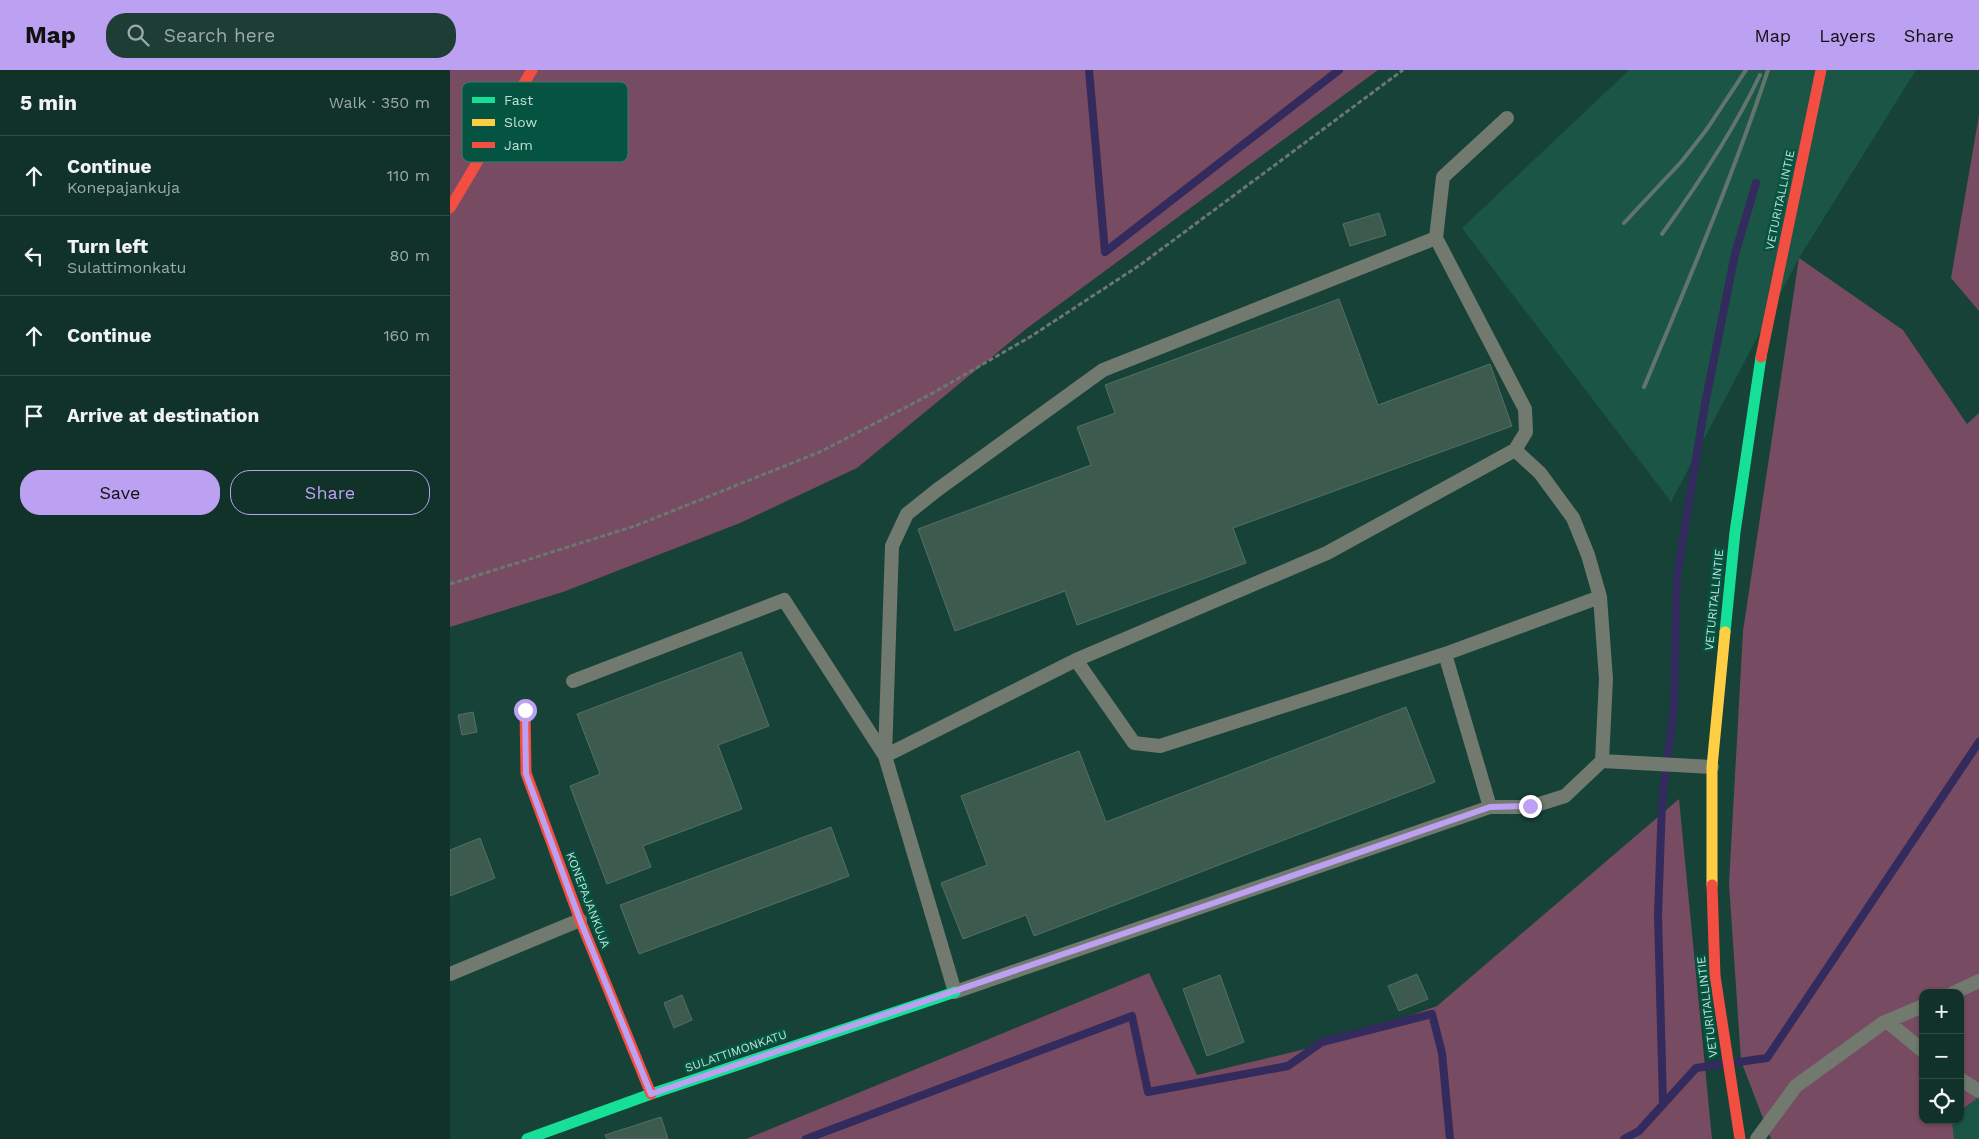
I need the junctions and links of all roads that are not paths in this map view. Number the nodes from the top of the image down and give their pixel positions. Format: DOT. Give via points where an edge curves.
graph roads {
  1 [pos="532,70"];
  2 [pos="1820,70"];
  3 [pos="525,82"];
  4 [pos="1507,118"];
  5 [pos="477,162"];
  6 [pos="450,208"];
  7 [pos="1436,238"];
  8 [pos="1515,450"];
  9 [pos="1600,597"];
  10 [pos="1445,654"];
  11 [pos="1076,660"];
  12 [pos="573,680"];
  13 [pos="525,710"];
  14 [pos="886,756"];
  15 [pos="1602,761"];
  16 [pos="1712,767"];
  17 [pos="1490,807"];
  18 [pos="580,920"];
  19 [pos="450,974"];
  20 [pos="1979,981"];
  21 [pos="1962,989"];
  22 [pos="956,992"];
  23 [pos="1919,1008"];
  24 [pos="1888,1022"];
  25 [pos="1919,1049"];
  26 [pos="1964,1082"];
  27 [pos="1979,1091"];
  28 [pos="651,1094"];
  29 [pos="527,1139"];
  30 [pos="1740,1139"];
  31 [pos="1757,1139"];
  1 -- 3 [label="street"];
  2 -- 16 [label="street, VETURITALLINTIE" via="1758,373 1735,532"];
  4 -- 7 [label="lane" via="1443,177"];
  5 -- 6 [label="street"];
  7 -- 8 [label="lane" via="1525,409 1526,432"];
  7 -- 14 [label="lane" via="1103,370 907,514 892,546"];
  8 -- 9 [label="lane" via="1540,473 1573,518"];
  8 -- 11 [label="lane" via="1327,553"];
  9 -- 10 [label="lane"];
  9 -- 15 [label="lane" via="1606,679"];
  10 -- 11 [label="lane" via="1160,746 1134,743"];
  10 -- 17 [label="lane"];
  11 -- 14 [label="lane"];
  12 -- 14 [label="lane" via="784,600"];
  13 -- 18 [label="street, KONEPAJANKUJA" via="526,774"];
  14 -- 22 [label="lane"];
  15 -- 16 [label="lane"];
  15 -- 17 [label="lane" via="1566,796 1530,806"];
  16 -- 30 [label="street, VETURITALLINTIE" via="1715,976"];
  17 -- 22 [label="lane"];
  18 -- 19 [label="lane"];
  18 -- 28 [label="street, KONEPAJANKUJA"];
  20 -- 21 [label="lane"];
  22 -- 28 [label="street, SULATTIMONKATU"];
  23 -- 24 [label="lane"];
  24 -- 25 [label="lane"];
  24 -- 31 [label="lane" via="1796,1086"];
  26 -- 27 [label="lane"];
  28 -- 29 [label="street, SULATTIMONKATU"];
}
